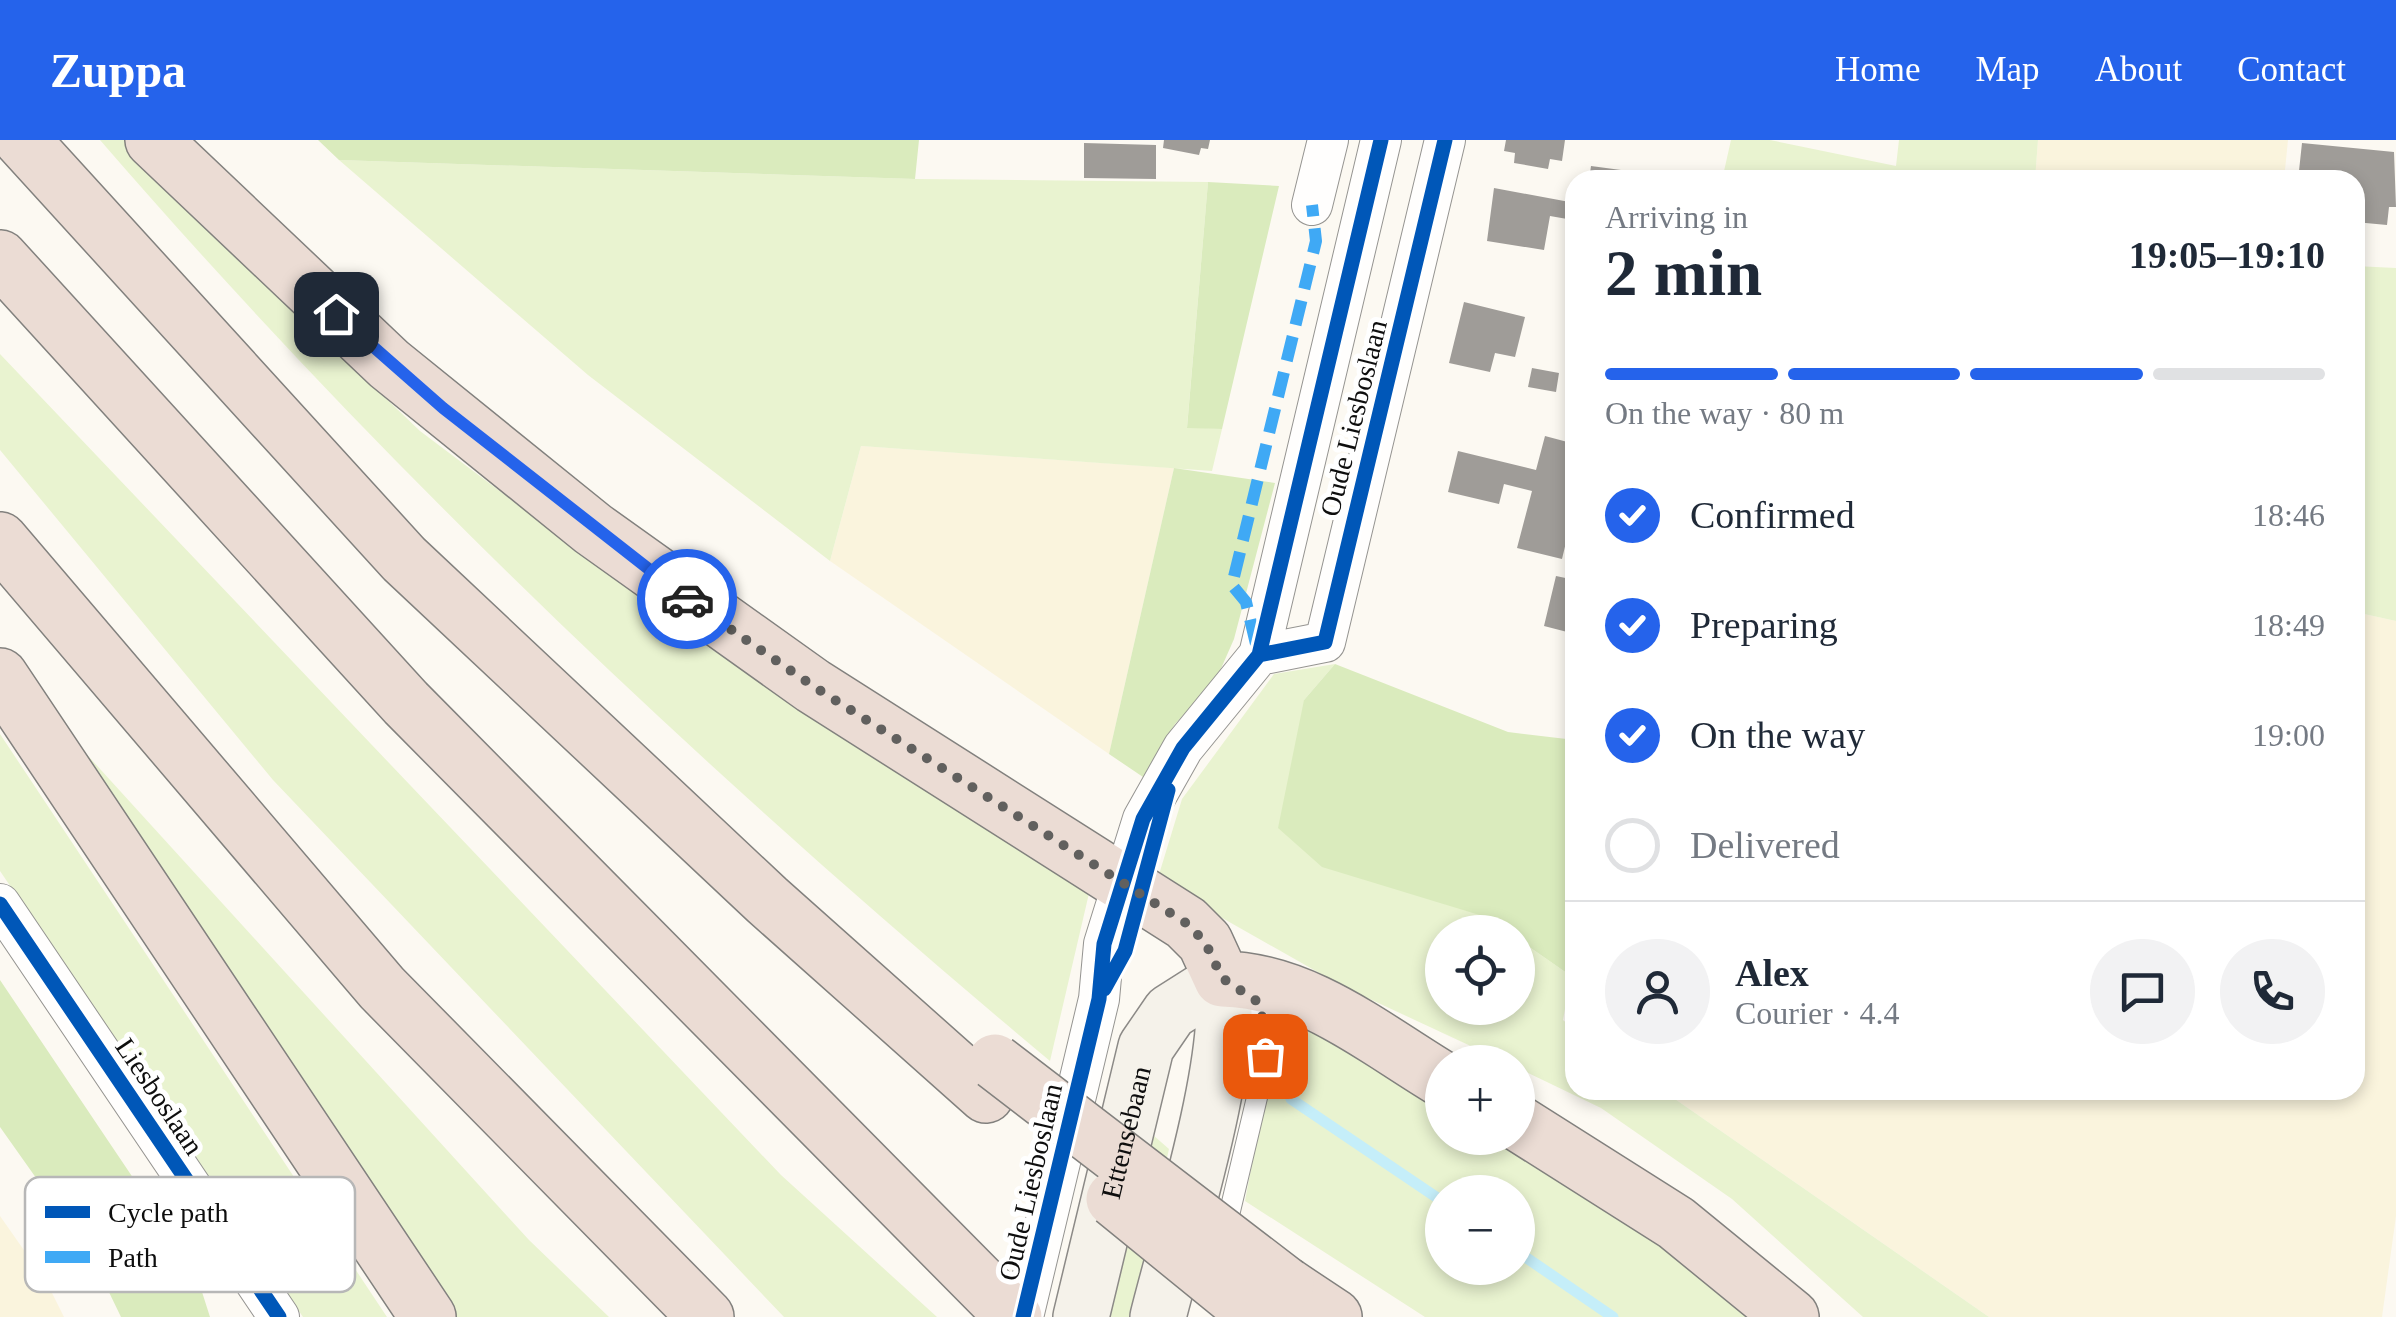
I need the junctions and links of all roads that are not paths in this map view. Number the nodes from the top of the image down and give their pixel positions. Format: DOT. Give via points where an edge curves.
graph roads {
  1 [pos="22,140"];
  2 [pos="153,140"];
  3 [pos="1328,140"];
  4 [pos="1381,140"];
  5 [pos="1445,140"];
  6 [pos="1312,206"];
  7 [pos="0,258"];
  8 [pos="0,540"];
  9 [pos="1259,655"];
  10 [pos="0,676"];
  11 [pos="1132,889"];
  12 [pos="0,904"];
  13 [pos="1222,978"];
  14 [pos="1425,1069"];
  15 [pos="1535,1134"];
  16 [pos="184,1177"];
  17 [pos="335,1177"];
  18 [pos="355,1208"];
  19 [pos="262,1292"];
  20 [pos="1210,1298"];
  21 [pos="1273,1301"];
  22 [pos="279,1317"];
  23 [pos="428,1317"];
  24 [pos="706,1317"];
  25 [pos="1014,1317"];
  26 [pos="1023,1317"];
  27 [pos="1080,1317"];
  28 [pos="1158,1317"];
  29 [pos="1334,1317"];
  30 [pos="1792,1317"];
  1 -- 21 [label="highway, bridge" via="404,560 766,900"];
  2 -- 11 [label="highway" via="388,364 593,529 748,643"];
  3 -- 6 [label="street"];
  4 -- 9 [label="street, Oude Liesboslaan"];
  5 -- 9 [label="street, Oude Liesboslaan" via="1324,642"];
  7 -- 25 [label="highway" via="406,702"];
  8 -- 24 [label="highway" via="382,988"];
  9 -- 11 [label="street, Oude Liesboslaan" via="1182,748"];
  10 -- 17 [label="highway"];
  11 -- 13 [label="highway" via="1186,923 1205,942"];
  11 -- 26 [label="street, Oude Liesboslaan" via="1125,951 1098,999"];
  12 -- 16 [label="street, Liesboslaan"];
  13 -- 14 [label="highway" via="1290,990"];
  13 -- 20 [label="lane" via="1258,1002 1266,1046"];
  13 -- 27 [label="main road, Ettensebaan" via="1170,1012 1146,1047"];
  13 -- 28 [label="main road" via="1214,1082"];
  15 -- 30 [label="highway" via="1676,1224"];
  18 -- 23 [label="highway"];
  19 -- 22 [label="street, Liesboslaan"];
  21 -- 29 [label="highway"];
}
